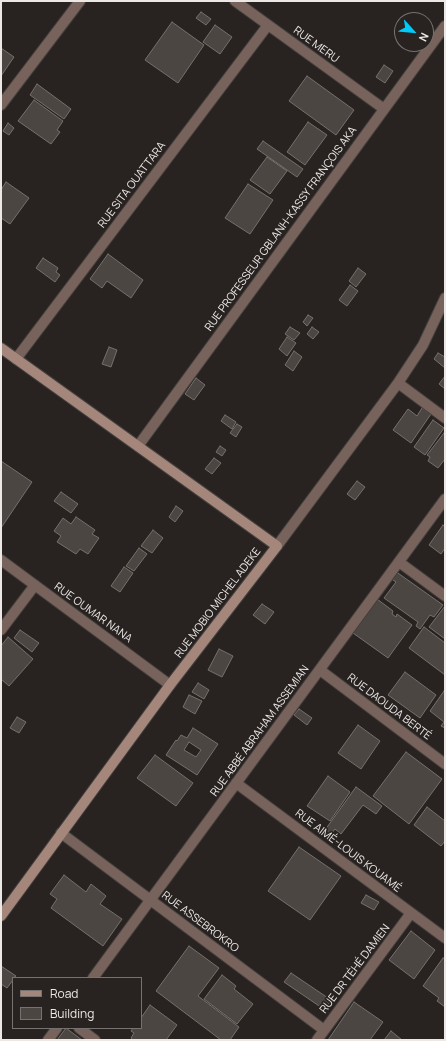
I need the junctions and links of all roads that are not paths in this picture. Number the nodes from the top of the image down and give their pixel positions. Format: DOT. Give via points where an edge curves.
graph roads {
  1 [pos="80,1"];
  2 [pos="235,1"];
  3 [pos="268,25"];
  4 [pos="445,26"];
  5 [pos="1,106"];
  6 [pos="384,109"];
  7 [pos="445,298"];
  8 [pos="1,348"];
  9 [pos="16,359"];
  10 [pos="398,382"];
  11 [pos="445,418"];
  12 [pos="138,446"];
  13 [pos="445,499"];
  14 [pos="277,546"];
  15 [pos="1,560"];
  16 [pos="399,562"];
  17 [pos="35,585"];
  18 [pos="445,596"];
  19 [pos="1,630"];
  20 [pos="320,670"];
  21 [pos="170,685"];
  22 [pos="445,764"];
  23 [pos="236,783"];
  24 [pos="61,833"];
  25 [pos="150,900"];
  26 [pos="411,913"];
  27 [pos="1,916"];
  28 [pos="445,938"];
  29 [pos="94,977"];
  30 [pos="56,1029"];
  31 [pos="80,1029"];
  32 [pos="324,1030"];
  33 [pos="48,1040"];
  34 [pos="95,1040"];
  35 [pos="317,1040"];
  1 -- 5 [label="street"];
  2 -- 3 [label="street, RUE MERU"];
  3 -- 6 [label="street, RUE MERU"];
  3 -- 9 [label="street, RUE SITA OUATTARA"];
  4 -- 6 [label="street, RUE PROFESSEUR GBLANH-KASSY FRANÇOIS AKA"];
  6 -- 12 [label="street, RUE PROFESSEUR GBLANH-KASSY FRANÇOIS AKA"];
  7 -- 10 [label="street, RUE MOBIO MICHEL ADEKE" via="423,345"];
  8 -- 9 [label="street"];
  9 -- 12 [label="street"];
  10 -- 11 [label="street"];
  10 -- 14 [label="street, RUE MOBIO MICHEL ADEKE"];
  12 -- 14 [label="street"];
  13 -- 16 [label="street, RUE ABBÉ ABRAHAM ASSEMIAN"];
  14 -- 21 [label="street, RUE MOBIO MICHEL ADEKE"];
  15 -- 17 [label="street, RUE OUMAR NANA"];
  16 -- 18 [label="street"];
  16 -- 20 [label="street, RUE ABBÉ ABRAHAM ASSEMIAN"];
  17 -- 19 [label="street"];
  17 -- 21 [label="street, RUE OUMAR NANA"];
  20 -- 22 [label="street, RUE DAOUDA BERTÉ"];
  20 -- 23 [label="street, RUE ABBÉ ABRAHAM ASSEMIAN"];
  21 -- 24 [label="street, RUE MOBIO MICHEL ADEKE"];
  23 -- 25 [label="street, RUE ABBÉ ABRAHAM ASSEMIAN"];
  23 -- 26 [label="street, RUE AIMÉ-LOUIS KOUAMÉ"];
  24 -- 25 [label="street, RUE ASSEBROKRO"];
  24 -- 27 [label="street, RUE MOBIO MICHEL ADEKE"];
  25 -- 29 [label="street, RUE ABBÉ ABRAHAM ASSEMIAN"];
  25 -- 32 [label="street, RUE ASSEBROKRO"];
  26 -- 28 [label="street, RUE AIMÉ-LOUIS KOUAMÉ"];
  26 -- 32 [label="street, RUE DR TÉHÉ DAMIEN"];
  30 -- 33 [label="street"];
  31 -- 34 [label="street"];
  32 -- 35 [label="street, RUE DR TÉHÉ DAMIEN"];
}
